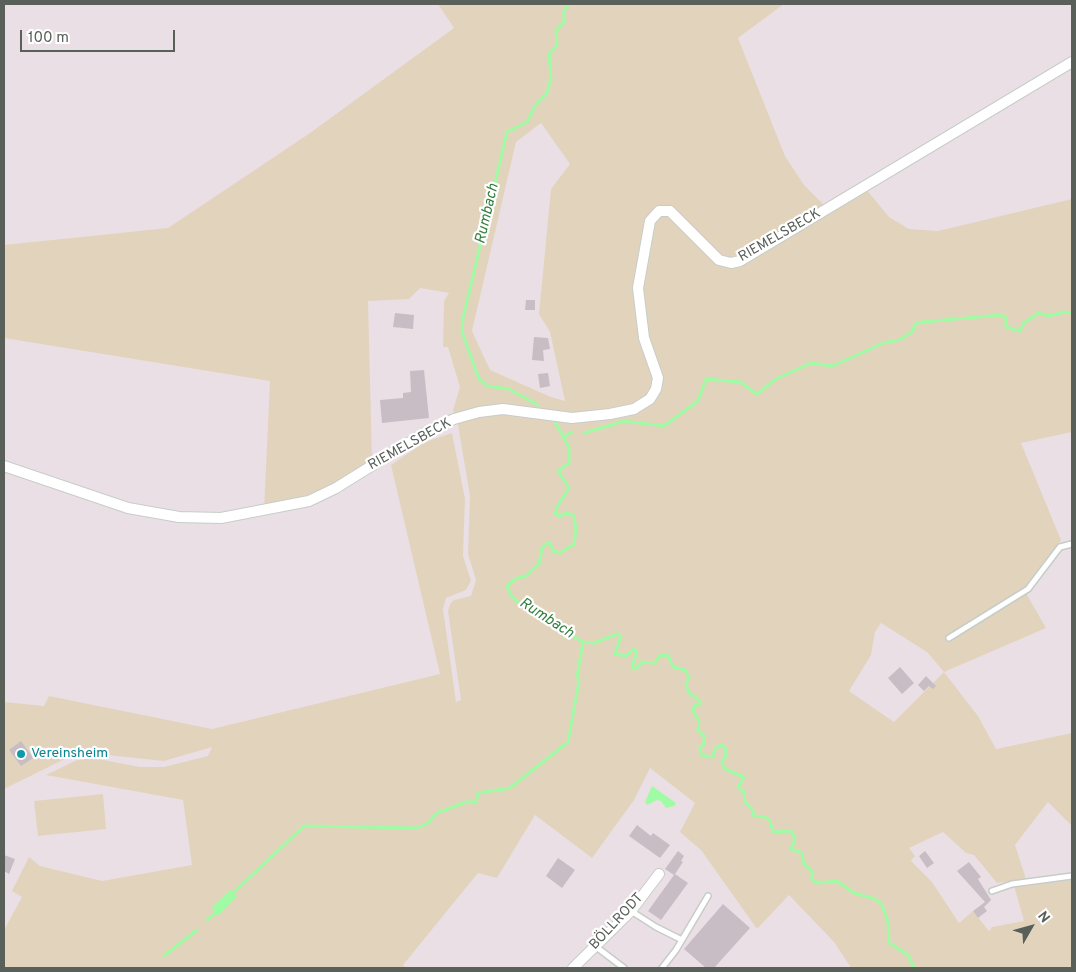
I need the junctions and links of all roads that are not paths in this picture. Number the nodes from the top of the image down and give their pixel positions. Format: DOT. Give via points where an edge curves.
graph roads {
  1 [pos="1072,62"];
  2 [pos="4,466"];
  3 [pos="1072,544"];
  4 [pos="949,638"];
  5 [pos="659,874"];
  6 [pos="1072,876"];
  7 [pos="992,891"];
  8 [pos="708,896"];
  9 [pos="631,911"];
  10 [pos="682,940"];
  11 [pos="595,946"];
  12 [pos="573,968"];
  13 [pos="624,968"];
  14 [pos="662,968"];
  1 -- 2 [label="street, RIEMELSBECK" via="740,261 719,260 670,211 659,211 650,221 638,288 644,338 657,384 650,399 634,409 572,418 503,409 479,412 426,432 310,501 221,518 179,517 128,508"];
  3 -- 4 [label="lane" via="1060,546 1028,589"];
  5 -- 9 [label="street, BÖLLRODT"];
  6 -- 7 [label="lane" via="1012,884"];
  8 -- 10 [label="lane"];
  9 -- 10 [label="lane"];
  9 -- 11 [label="street, BÖLLRODT"];
  10 -- 14 [label="lane"];
  11 -- 12 [label="street, BÖLLRODT"];
  11 -- 13 [label="lane"];
}
